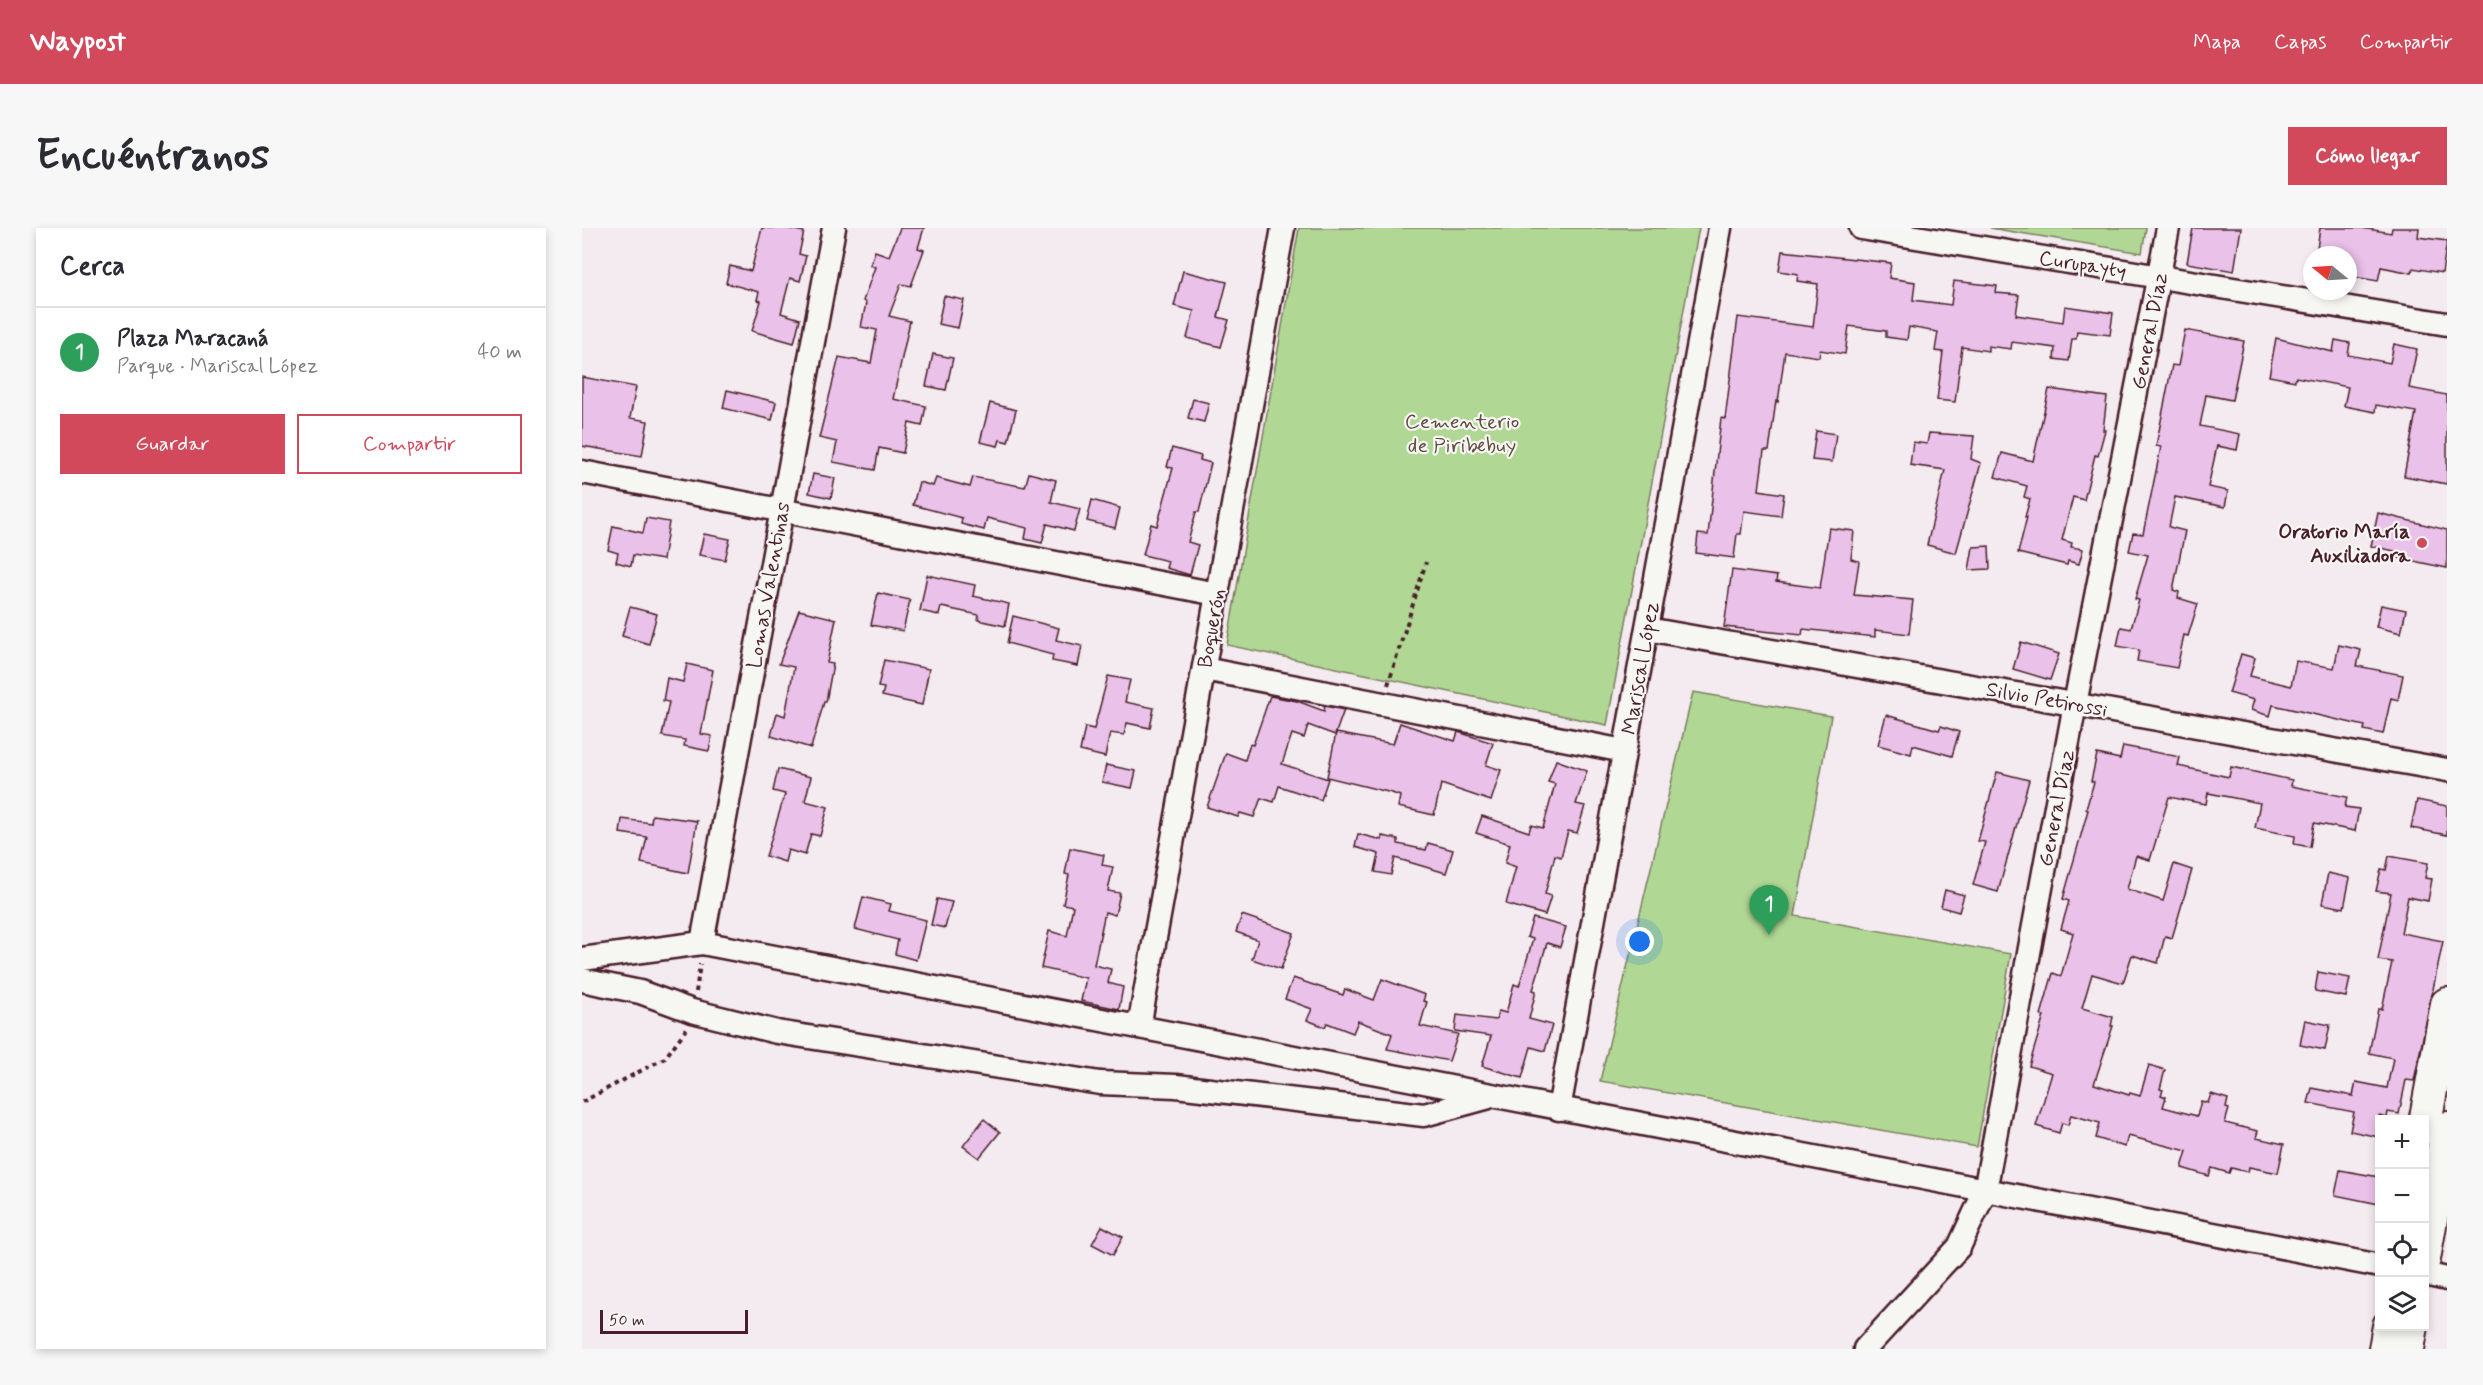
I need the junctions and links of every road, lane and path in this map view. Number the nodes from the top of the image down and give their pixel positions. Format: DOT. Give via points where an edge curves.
graph roads {
  1 [pos="834,228"];
  2 [pos="1283,228"];
  3 [pos="1720,228"];
  4 [pos="1861,228"];
  5 [pos="2168,228"];
  6 [pos="2160,277"];
  7 [pos="2447,324"];
  8 [pos="582,472"];
  9 [pos="782,512"];
  10 [pos="1426,562"];
  11 [pos="1217,594"];
  12 [pos="1647,629"];
  13 [pos="1204,669"];
  14 [pos="1382,704"];
  15 [pos="2075,704"];
  16 [pos="1624,751"];
  17 [pos="2447,770"];
  18 [pos="702,943"];
  19 [pos="582,959"];
  20 [pos="582,980"];
  21 [pos="2447,1004"];
  22 [pos="692,1011"];
  23 [pos="1139,1027"];
  24 [pos="1493,1096"];
  25 [pos="582,1102"];
  26 [pos="1559,1109"];
  27 [pos="2426,1115"];
  28 [pos="2447,1128"];
  29 [pos="1984,1191"];
  30 [pos="2429,1231"];
  31 [pos="2375,1265"];
  32 [pos="2429,1275"];
  33 [pos="2447,1279"];
  34 [pos="2388,1331"];
  35 [pos="2411,1331"];
  36 [pos="1864,1349"];
  37 [pos="2385,1349"];
  38 [pos="2408,1349"];
  1 -- 9 [label="street, Lomas Valentinas"];
  2 -- 11 [label="street, Boquerón"];
  3 -- 12 [label="street, Mariscal López"];
  4 -- 6 [label="street, Curupayty"];
  5 -- 6 [label="street, General Díaz"];
  6 -- 7 [label="street, Curupayty"];
  6 -- 15 [label="street, General Díaz"];
  8 -- 9 [label="street"];
  9 -- 11 [label="street"];
  9 -- 18 [label="street, Lomas Valentinas"];
  10 -- 14 [label="path"];
  11 -- 13 [label="street, Boquerón"];
  12 -- 15 [label="street, Silvio Petirossi"];
  12 -- 16 [label="street, Mariscal López"];
  13 -- 14 [label="street"];
  13 -- 23 [label="street, Boquerón"];
  14 -- 16 [label="street"];
  15 -- 17 [label="street, Silvio Petirossi"];
  15 -- 29 [label="street, General Díaz"];
  16 -- 26 [label="street, Mariscal López"];
  18 -- 19 [label="street"];
  18 -- 22 [label="path"];
  18 -- 23 [label="street"];
  20 -- 22 [label="street" via="640,992"];
  21 -- 27 [label="street"];
  22 -- 24 [label="street" via="777,1032 1100,1083 1176,1086 1424,1115"];
  22 -- 25 [label="path" via="687,1032 664,1058"];
  23 -- 24 [label="street"];
  24 -- 26 [label="street"];
  26 -- 29 [label="street"];
  28 -- 30 [label="street"];
  29 -- 31 [label="street"];
  29 -- 36 [label="street, General Díaz" via="1959,1247"];
  32 -- 33 [label="street"];
  34 -- 37 [label="street"];
  35 -- 38 [label="street"];
}
